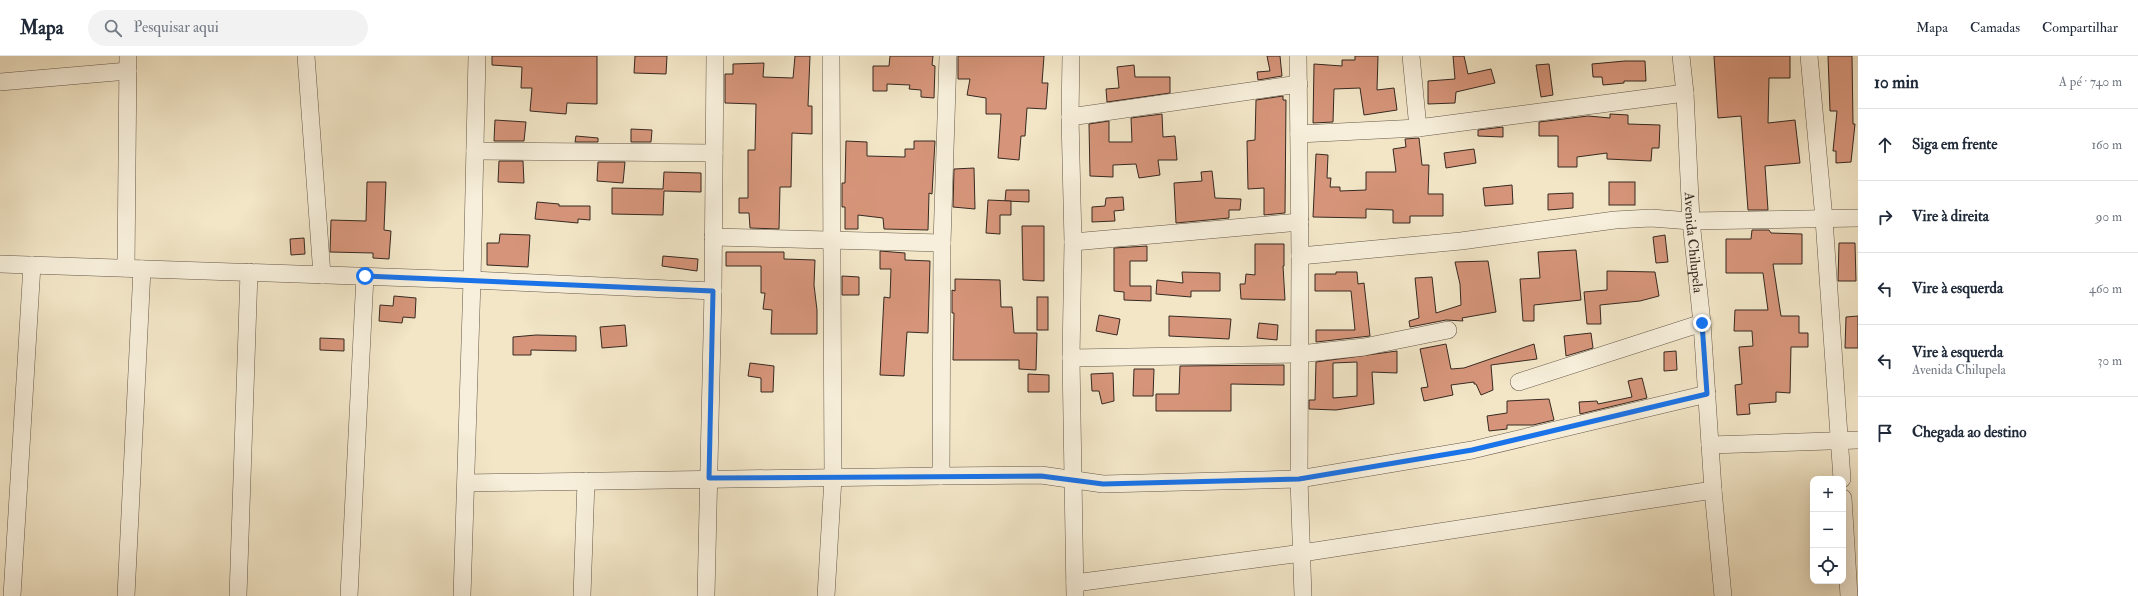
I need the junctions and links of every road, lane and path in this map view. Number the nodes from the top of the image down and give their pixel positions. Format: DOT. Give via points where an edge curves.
graph roads {
  1 [pos="306,56"];
  2 [pos="477,56"];
  3 [pos="715,56"];
  4 [pos="831,56"];
  5 [pos="948,56"];
  6 [pos="1071,56"];
  7 [pos="1298,56"];
  8 [pos="1411,56"];
  9 [pos="1681,56"];
  10 [pos="1809,56"];
  11 [pos="128,64"];
  12 [pos="0,82"];
  13 [pos="1299,84"];
  14 [pos="1685,93"];
  15 [pos="1070,118"];
  16 [pos="1418,128"];
  17 [pos="1299,134"];
  18 [pos="475,152"];
  19 [pos="714,153"];
  20 [pos="1858,218"];
  21 [pos="1824,219"];
  22 [pos="1690,221"];
  23 [pos="1300,222"];
  24 [pos="713,237"];
  25 [pos="831,241"];
  26 [pos="1073,242"];
  27 [pos="942,243"];
  28 [pos="1300,256"];
  29 [pos="0,264"];
  30 [pos="32,265"];
  31 [pos="134,268"];
  32 [pos="249,272"];
  33 [pos="322,275"];
  34 [pos="365,276"];
  35 [pos="472,280"];
  36 [pos="713,291"];
  37 [pos="1702,323"];
  38 [pos="1448,330"];
  39 [pos="1300,354"];
  40 [pos="1071,358"];
  41 [pos="1519,382"];
  42 [pos="1707,394"];
  43 [pos="1858,440"];
  44 [pos="1839,441"];
  45 [pos="1710,445"];
  46 [pos="940,476"];
  47 [pos="1842,476"];
  48 [pos="709,478"];
  49 [pos="834,478"];
  50 [pos="1299,479"];
  51 [pos="1073,480"];
  52 [pos="586,481"];
  53 [pos="466,483"];
  54 [pos="1713,490"];
  55 [pos="1844,512"];
  56 [pos="1302,553"];
  57 [pos="1075,590"];
  58 [pos="12,596"];
  59 [pos="126,596"];
  60 [pos="238,596"];
  61 [pos="349,596"];
  62 [pos="462,596"];
  63 [pos="582,596"];
  64 [pos="706,596"];
  65 [pos="826,596"];
  66 [pos="1303,596"];
  67 [pos="1723,596"];
  68 [pos="1849,596"];
  1 -- 33 [label="street"];
  2 -- 18 [label="street"];
  3 -- 19 [label="street"];
  4 -- 25 [label="street"];
  5 -- 27 [label="street"];
  6 -- 15 [label="street"];
  7 -- 13 [label="street"];
  8 -- 16 [label="street"];
  9 -- 14 [label="street, Avenida Chilupela"];
  10 -- 21 [label="street"];
  11 -- 12 [label="street"];
  11 -- 31 [label="street"];
  13 -- 15 [label="street"];
  13 -- 17 [label="street"];
  14 -- 16 [label="street"];
  14 -- 22 [label="street, Avenida Chilupela"];
  15 -- 26 [label="street"];
  16 -- 17 [label="street"];
  17 -- 23 [label="street"];
  18 -- 19 [label="street"];
  18 -- 35 [label="street"];
  19 -- 24 [label="street"];
  20 -- 21 [label="street"];
  21 -- 22 [label="street"];
  21 -- 44 [label="street"];
  22 -- 28 [label="street" via="1651,218 1615,220 1461,241"];
  22 -- 37 [label="street, Avenida Chilupela"];
  23 -- 26 [label="street"];
  23 -- 28 [label="street"];
  24 -- 25 [label="street"];
  24 -- 36 [label="street"];
  25 -- 27 [label="street"];
  25 -- 49 [label="street"];
  26 -- 40 [label="street"];
  27 -- 46 [label="street"];
  28 -- 39 [label="street"];
  29 -- 30 [label="street"];
  30 -- 31 [label="street"];
  30 -- 58 [label="street"];
  31 -- 32 [label="street"];
  31 -- 59 [label="street"];
  32 -- 33 [label="street"];
  32 -- 60 [label="street"];
  33 -- 34 [label="street"];
  34 -- 35 [label="street"];
  34 -- 61 [label="street"];
  35 -- 36 [label="street"];
  35 -- 53 [label="street"];
  36 -- 48 [label="street"];
  37 -- 41 [label="street"];
  37 -- 42 [label="street, Avenida Chilupela"];
  38 -- 39 [label="street" via="1364,347"];
  39 -- 40 [label="street"];
  39 -- 50 [label="street"];
  40 -- 51 [label="street"];
  42 -- 45 [label="street, Avenida Chilupela"];
  42 -- 50 [label="street" via="1472,450"];
  43 -- 44 [label="street"];
  44 -- 45 [label="street"];
  44 -- 47 [label="street"];
  45 -- 54 [label="street, Avenida Chilupela"];
  46 -- 49 [label="street"];
  46 -- 51 [label="street" via="1041,476"];
  48 -- 49 [label="street"];
  48 -- 52 [label="street"];
  48 -- 64 [label="street"];
  49 -- 65 [label="street"];
  50 -- 51 [label="street" via="1103,484"];
  50 -- 56 [label="street"];
  51 -- 57 [label="street"];
  52 -- 53 [label="street"];
  52 -- 63 [label="street"];
  53 -- 62 [label="street"];
  54 -- 56 [label="street"];
  54 -- 67 [label="street, Avenida Chilupela"];
  55 -- 68 [label="street"];
  56 -- 57 [label="street"];
  56 -- 66 [label="street"];
}
